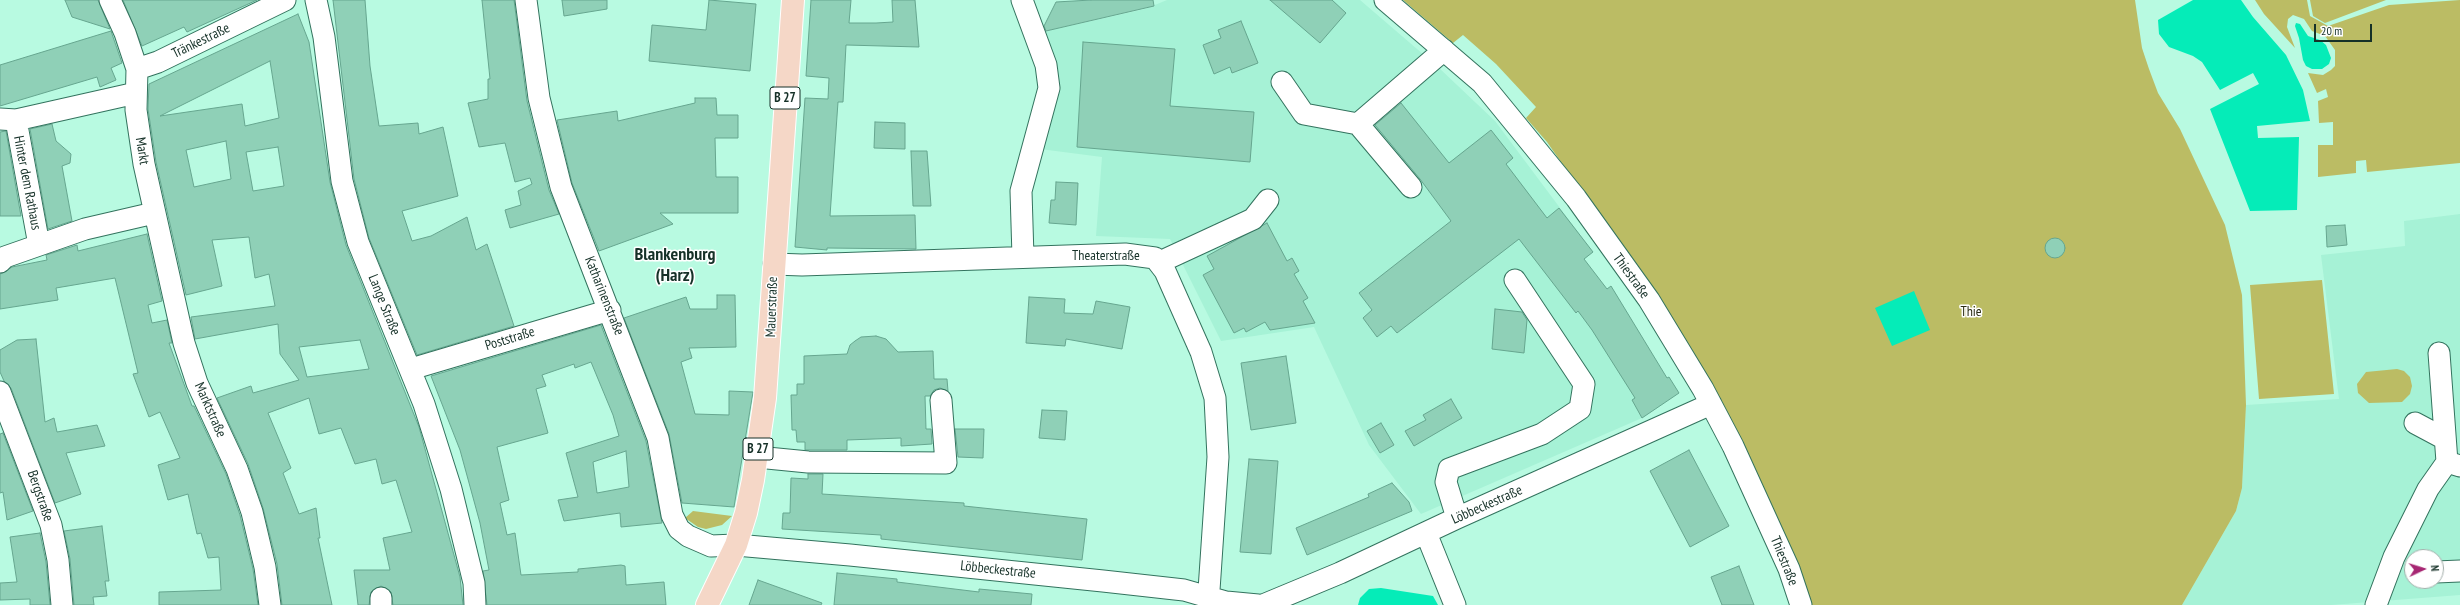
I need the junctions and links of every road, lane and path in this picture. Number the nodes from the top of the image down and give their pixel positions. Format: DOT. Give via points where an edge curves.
graph roads {
  1 [pos="110,0"];
  2 [pos="285,0"];
  3 [pos="316,0"];
  4 [pos="526,0"];
  5 [pos="793,0"];
  6 [pos="1022,0"];
  7 [pos="1385,0"];
  8 [pos="1444,50"];
  9 [pos="137,70"];
  10 [pos="1282,82"];
  11 [pos="136,93"];
  12 [pos="8,120"];
  13 [pos="1358,124"];
  14 [pos="1411,187"];
  15 [pos="1268,200"];
  16 [pos="154,213"];
  17 [pos="39,245"];
  18 [pos="1023,257"];
  19 [pos="0,262"];
  20 [pos="1160,262"];
  21 [pos="774,264"];
  22 [pos="1515,280"];
  23 [pos="610,310"];
  24 [pos="2439,353"];
  25 [pos="411,369"];
  26 [pos="0,392"];
  27 [pos="941,400"];
  28 [pos="1712,404"];
  29 [pos="2415,423"];
  30 [pos="2445,439"];
  31 [pos="756,458"];
  32 [pos="2453,464"];
  33 [pos="1456,518"];
  34 [pos="1426,534"];
  35 [pos="736,546"];
  36 [pos="2403,558"];
  37 [pos="2460,571"];
  38 [pos="2444,572"];
  39 [pos="1208,602"];
  40 [pos="62,605"];
  41 [pos="270,605"];
  42 [pos="475,605"];
  43 [pos="707,605"];
  44 [pos="1258,605"];
  45 [pos="1263,605"];
  46 [pos="1454,605"];
  47 [pos="1801,605"];
  48 [pos="2376,605"];
  1 -- 9 [label="street" via="125,33"];
  2 -- 9 [label="street, Tränkestraße"];
  3 -- 25 [label="street, Lange Straße" via="324,37 342,181 358,242"];
  4 -- 23 [label="street, Katharinenstraße" via="539,98 561,187"];
  5 -- 21 [label="main road, Mauerstraße / B 27"];
  6 -- 18 [label="street" via="1046,65 1049,88 1021,190"];
  7 -- 8 [label="street, Thiestraße"];
  8 -- 13 [label="street"];
  8 -- 28 [label="street, Thiestraße" via="1482,83 1576,198 1649,300"];
  9 -- 11 [label="street"];
  10 -- 13 [label="street" via="1304,114"];
  11 -- 12 [label="street"];
  11 -- 16 [label="street, Markt" via="144,164"];
  12 -- 17 [label="street, Hinter dem Rathaus"];
  13 -- 14 [label="street"];
  15 -- 20 [label="street" via="1253,219"];
  16 -- 17 [label="street" via="84,228"];
  16 -- 41 [label="street, Marktstraße" via="184,343 197,382 237,469 258,530"];
  17 -- 19 [label="street" via="5,257"];
  18 -- 20 [label="street, Theaterstraße" via="1125,254 1148,256"];
  18 -- 21 [label="street, Theaterstraße"];
  20 -- 39 [label="street, Theaterstraße" via="1201,352 1215,398 1218,457"];
  21 -- 31 [label="main road, Mauerstraße / B 27" via="769,366"];
  22 -- 33 [label="street" via="1584,384 1580,409 1542,434 1449,469 1446,482"];
  23 -- 25 [label="street, Poststraße"];
  23 -- 35 [label="street, Katharinenstraße" via="658,438 672,515 679,529 711,546"];
  24 -- 30 [label="street"];
  25 -- 42 [label="street, Lange Straße" via="451,488 474,583"];
  26 -- 40 [label="street, Bergstraße" via="51,525 58,560"];
  27 -- 31 [label="street" via="946,463 808,462"];
  28 -- 33 [label="street, Löbbeckestraße"];
  28 -- 47 [label="street, Thiestraße" via="1788,569"];
  29 -- 30 [label="street"];
  30 -- 32 [label="street"];
  31 -- 35 [label="main road, Mauerstraße / B 27" via="750,498"];
  32 -- 36 [label="street" via="2428,490"];
  33 -- 34 [label="street, Löbbeckestraße"];
  34 -- 45 [label="street, Löbbeckestraße"];
  34 -- 46 [label="street"];
  35 -- 39 [label="street, Löbbeckestraße" via="1184,590"];
  35 -- 43 [label="main road, Mauerstraße / B 27"];
  36 -- 48 [label="street"];
  37 -- 38 [label="street"];
  39 -- 44 [label="street, Löbbeckestraße"];
}
